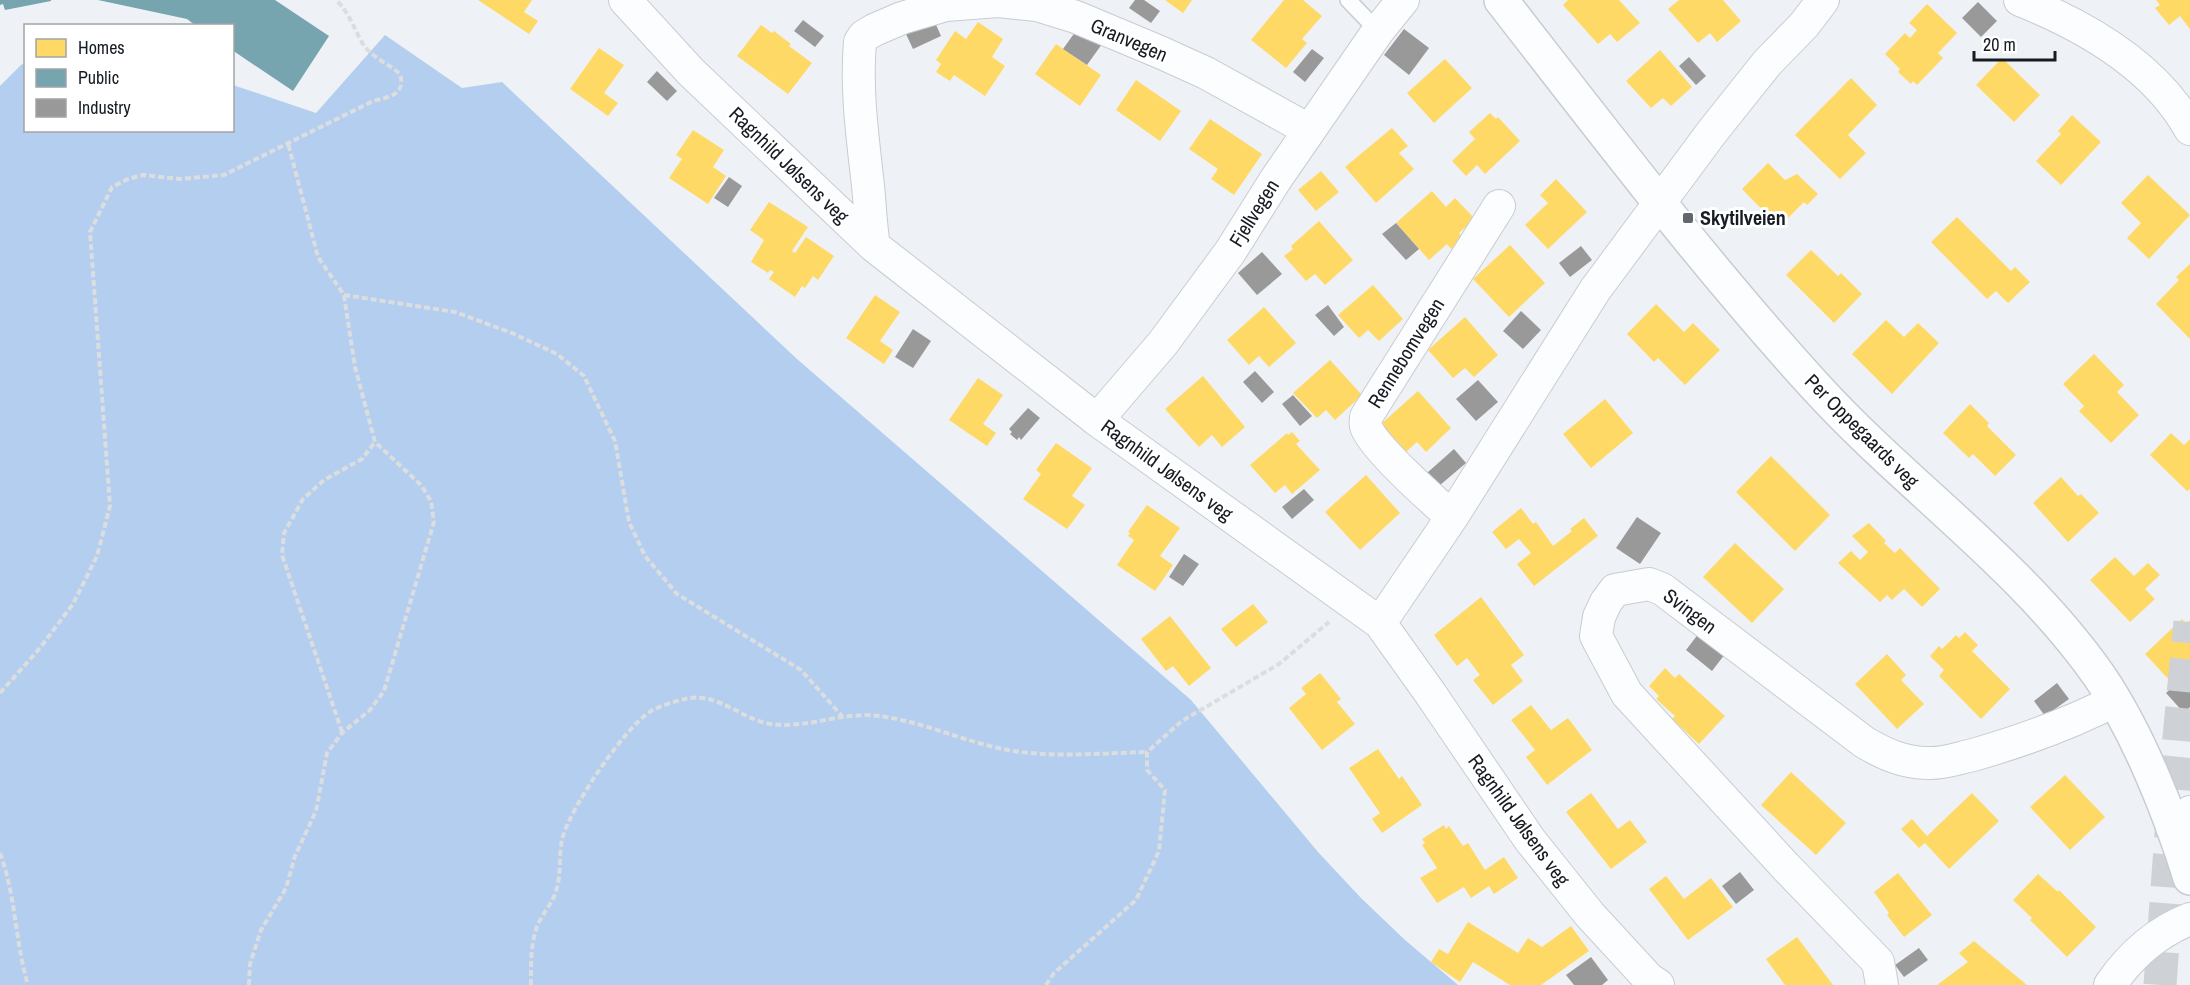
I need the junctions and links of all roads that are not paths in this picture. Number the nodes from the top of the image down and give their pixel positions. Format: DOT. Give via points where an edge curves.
graph roads {
  1 [pos="625,0"];
  2 [pos="1348,0"];
  3 [pos="1402,0"];
  4 [pos="1501,0"];
  5 [pos="1823,0"];
  6 [pos="2020,0"];
  7 [pos="1378,31"];
  8 [pos="2188,121"];
  9 [pos="1309,130"];
  10 [pos="1658,202"];
  11 [pos="1499,206"];
  12 [pos="874,246"];
  13 [pos="1097,420"];
  14 [pos="1452,517"];
  15 [pos="1380,623"];
  16 [pos="2114,701"];
  17 [pos="2181,820"];
  18 [pos="2190,878"];
  19 [pos="2190,919"];
  20 [pos="1658,985"];
  21 [pos="1882,985"];
  22 [pos="2110,985"];
  1 -- 12 [label="street, Ragnhild Jølsens veg" via="692,72"];
  2 -- 7 [label="lane"];
  3 -- 7 [label="street, Fjellvegen"];
  4 -- 10 [label="street, Per Oppegaards veg"];
  5 -- 10 [label="street" via="1767,63"];
  6 -- 8 [label="street" via="2094,36 2150,78"];
  7 -- 9 [label="street, Fjellvegen"];
  9 -- 12 [label="street, Granvegen" via="1206,73 1076,17 1037,5 998,1 946,5 874,30 860,42 860,123"];
  9 -- 13 [label="street, Fjellvegen" via="1230,252 1163,342"];
  10 -- 14 [label="street" via="1595,290"];
  10 -- 16 [label="street, Per Oppegaards veg" via="1818,389 2043,608 2090,664"];
  11 -- 14 [label="street, Rennebomvegen" via="1366,417 1365,427 1372,438"];
  12 -- 13 [label="street, Ragnhild Jølsens veg"];
  13 -- 15 [label="street, Ragnhild Jølsens veg"];
  14 -- 15 [label="street"];
  15 -- 20 [label="street, Ragnhild Jølsens veg" via="1530,840 1590,915"];
  16 -- 17 [label="street, Per Oppegaards veg" via="2145,763"];
  16 -- 21 [label="street, Svingen" via="2031,737 1977,754 1930,764 1903,760 1864,742 1662,589 1649,584 1634,585 1616,590 1606,602 1596,636 1628,694 1878,962"];
  17 -- 18 [label="street, Per Oppegaards veg"];
  19 -- 22 [label="street" via="2135,954"];
}
